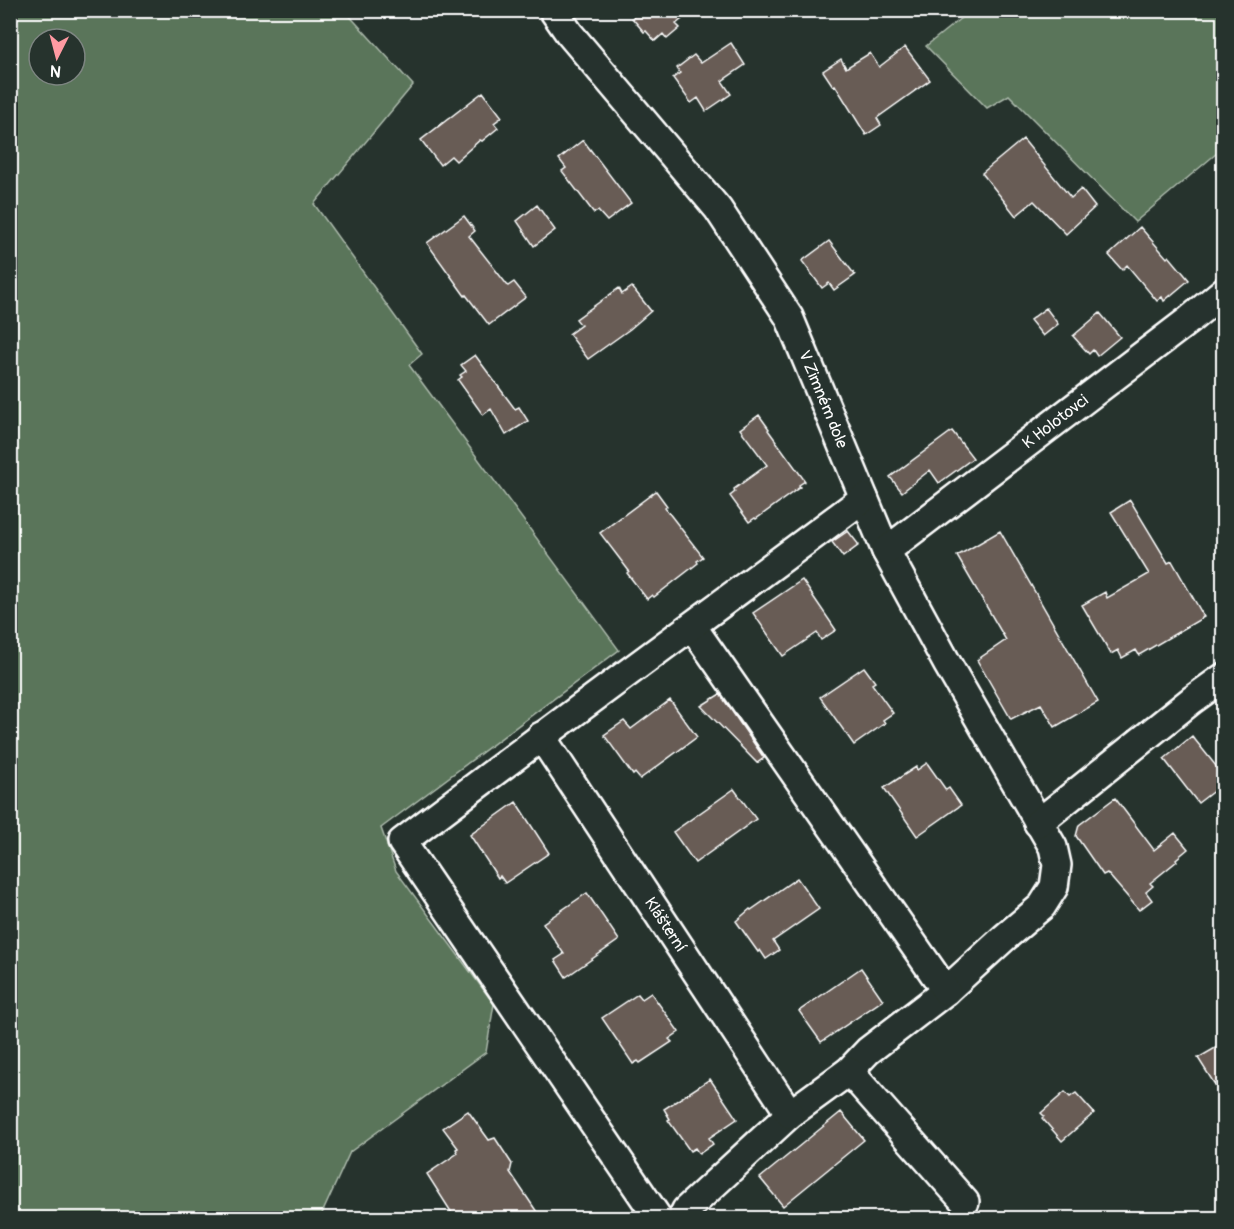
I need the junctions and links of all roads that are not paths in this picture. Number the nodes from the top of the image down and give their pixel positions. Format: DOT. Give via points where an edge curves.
graph roads {
  1 [pos="553,10"];
  2 [pos="1224,291"];
  3 [pos="864,498"];
  4 [pos="886,551"];
  5 [pos="692,626"];
  6 [pos="1224,677"];
  7 [pos="541,736"];
  8 [pos="1038,824"];
  9 [pos="946,992"];
  10 [pos="849,1071"];
  11 [pos="790,1114"];
  12 [pos="965,1202"];
  13 [pos="687,1216"];
  14 [pos="658,1218"];
  1 -- 3 [label="street, V Zimném dole" via="718,209 789,317"];
  2 -- 4 [label="street, K Holotovci"];
  3 -- 4 [label="street, V Zimném dole"];
  3 -- 5 [label="street"];
  4 -- 8 [label="street, V Zimném dole"];
  5 -- 7 [label="street"];
  5 -- 9 [label="street"];
  6 -- 8 [label="street"];
  7 -- 11 [label="street, Klášterní"];
  7 -- 14 [label="street" via="402,842"];
  8 -- 9 [label="street, V Zimném dole" via="1053,847 1057,866 1054,887 1042,906"];
  9 -- 10 [label="street" via="868,1051"];
  10 -- 11 [label="street"];
  10 -- 12 [label="street"];
  11 -- 13 [label="street"];
}
